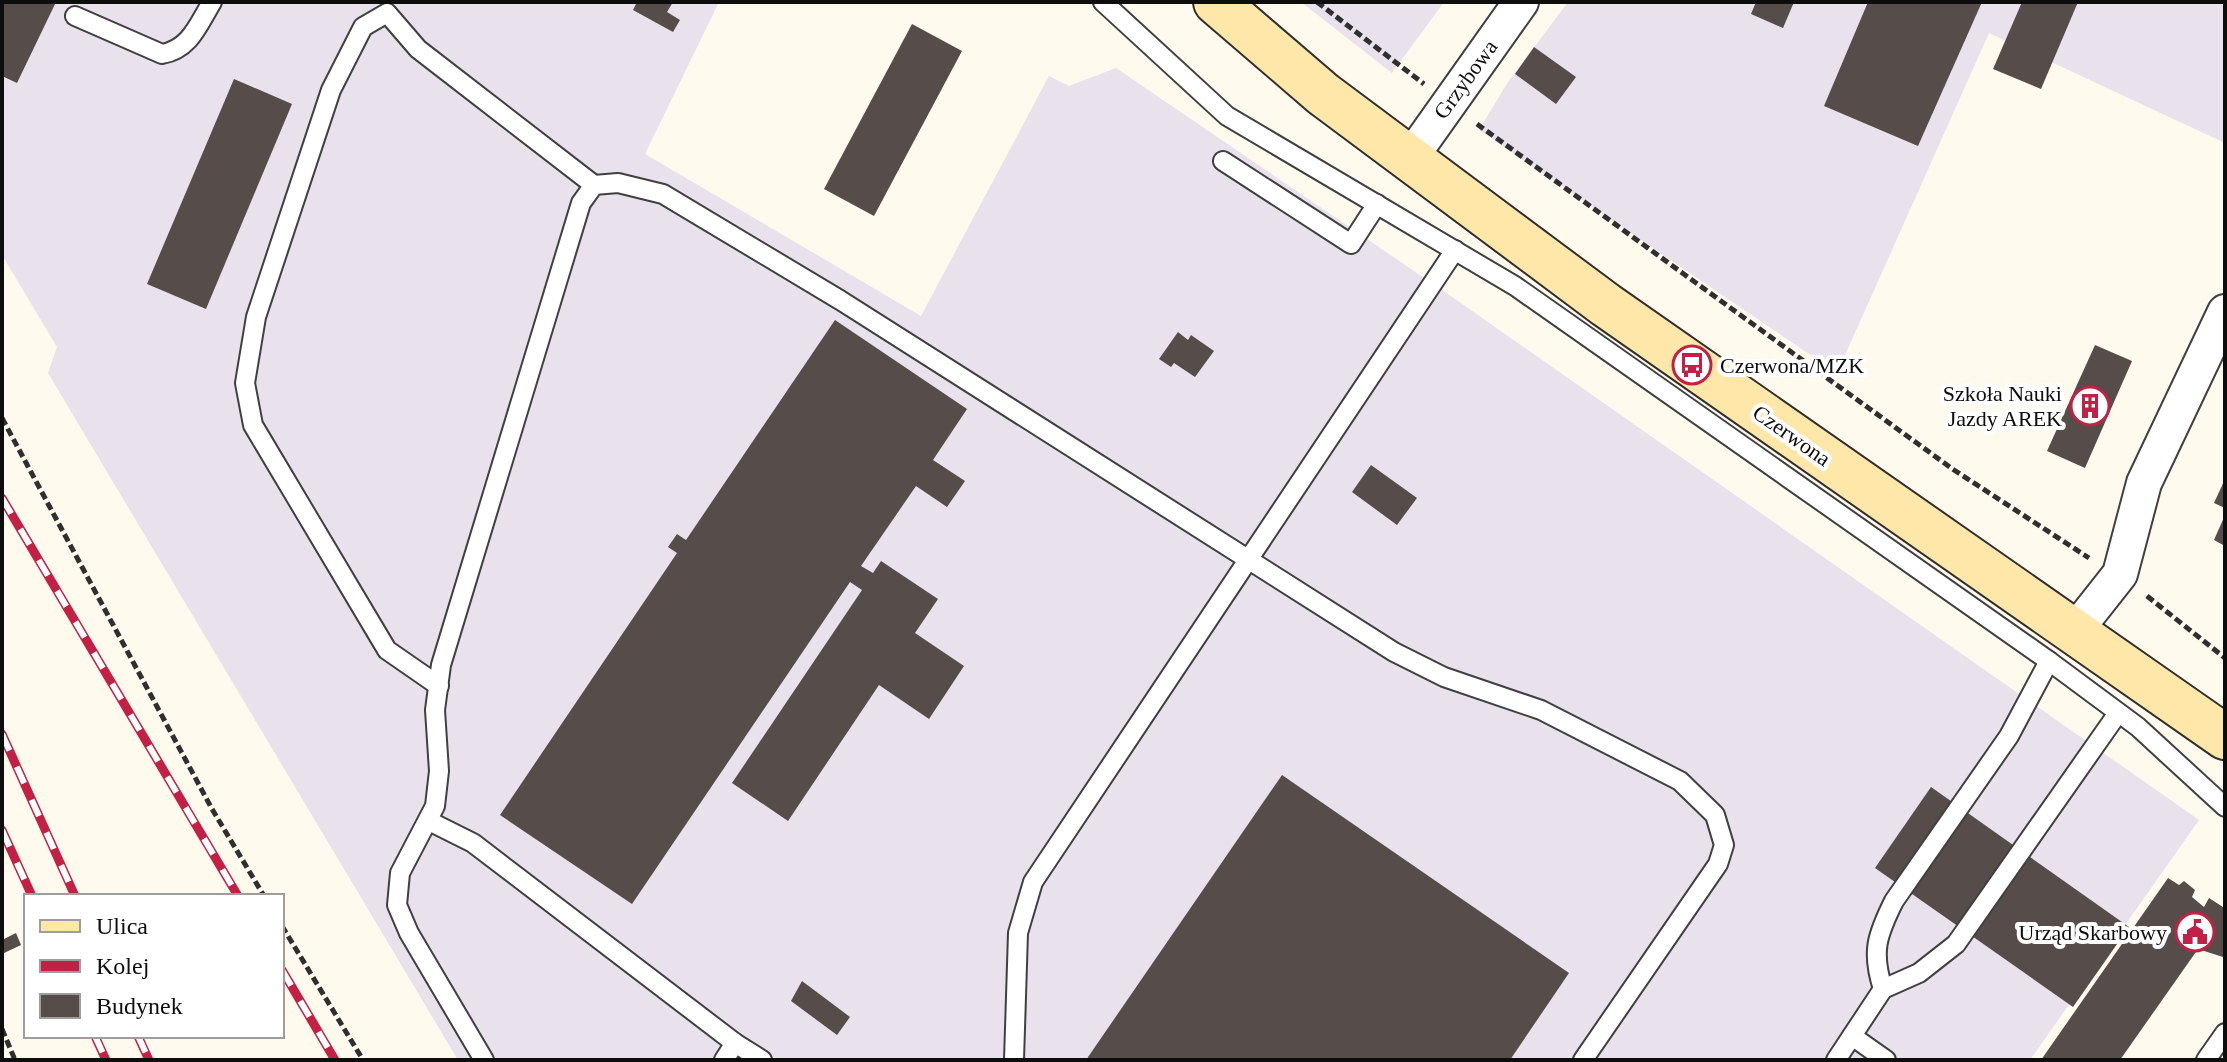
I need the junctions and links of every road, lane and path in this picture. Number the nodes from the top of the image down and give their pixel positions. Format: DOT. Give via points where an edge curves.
graph roads {
  1 [pos="212,2"];
  2 [pos="1103,2"];
  3 [pos="1216,2"];
  4 [pos="1317,2"];
  5 [pos="1521,2"];
  6 [pos="384,7"];
  7 [pos="75,16"];
  8 [pos="1447,102"];
  9 [pos="1411,157"];
  10 [pos="1223,161"];
  11 [pos="594,185"];
  12 [pos="1377,204"];
  13 [pos="1455,250"];
  14 [pos="2223,322"];
  15 [pos="2,418"];
  16 [pos="1248,560"];
  17 [pos="2120,574"];
  18 [pos="2062,646"];
  19 [pos="2225,658"];
  20 [pos="439,686"];
  21 [pos="2118,713"];
  22 [pos="2225,737"];
  23 [pos="2225,807"];
  24 [pos="429,821"];
  25 [pos="263,894"];
  26 [pos="284,929"];
  27 [pos="1883,989"];
  28 [pos="2,1029"];
  29 [pos="2225,1033"];
  30 [pos="1852,1036"];
  31 [pos="735,1043"];
  32 [pos="15,1060"];
  33 [pos="363,1060"];
  34 [pos="484,1060"];
  35 [pos="724,1060"];
  36 [pos="762,1060"];
  37 [pos="1014,1060"];
  38 [pos="1583,1060"];
  39 [pos="1836,1060"];
  40 [pos="1886,1060"];
  41 [pos="2206,1060"];
  1 -- 7 [label="lane" via="188,43 162,54"];
  2 -- 12 [label="lane" via="1227,116"];
  3 -- 9 [label="main road, Czerwona" via="1323,94"];
  4 -- 8 [label="path"];
  5 -- 8 [label="street, Grzybowa"];
  6 -- 11 [label="lane" via="418,49"];
  6 -- 20 [label="lane" via="363,27 331,90 256,317 245,383 253,425 387,650"];
  8 -- 9 [label="street, Grzybowa"];
  8 -- 17 [label="path" via="1954,470"];
  9 -- 18 [label="main road, Czerwona"];
  10 -- 12 [label="lane" via="1351,244"];
  11 -- 16 [label="lane" via="618,183 663,194 840,300"];
  11 -- 20 [label="lane" via="581,203 441,665"];
  12 -- 13 [label="lane"];
  13 -- 16 [label="lane"];
  13 -- 18 [label="lane"];
  14 -- 17 [label="street" via="2144,483"];
  15 -- 25 [label="path"];
  16 -- 37 [label="lane" via="1033,882 1018,933"];
  16 -- 38 [label="lane" via="1394,652 1444,677 1541,710 1680,781 1715,815 1724,845 1718,864"];
  17 -- 18 [label="street"];
  17 -- 19 [label="path"];
  18 -- 21 [label="lane"];
  18 -- 22 [label="main road, Czerwona"];
  18 -- 27 [label="lane" via="2009,736 1894,901 1879,930 1875,964"];
  20 -- 24 [label="lane" via="439,771"];
  21 -- 23 [label="lane"];
  21 -- 27 [label="lane" via="1956,944 1919,973"];
  24 -- 31 [label="lane" via="473,843"];
  24 -- 34 [label="lane" via="400,873 397,905"];
  26 -- 33 [label="path"];
  27 -- 30 [label="lane"];
  28 -- 32 [label="path"];
  29 -- 41 [label="lane"];
  30 -- 39 [label="lane"];
  30 -- 40 [label="lane"];
  31 -- 35 [label="lane"];
  31 -- 36 [label="lane"];
}
